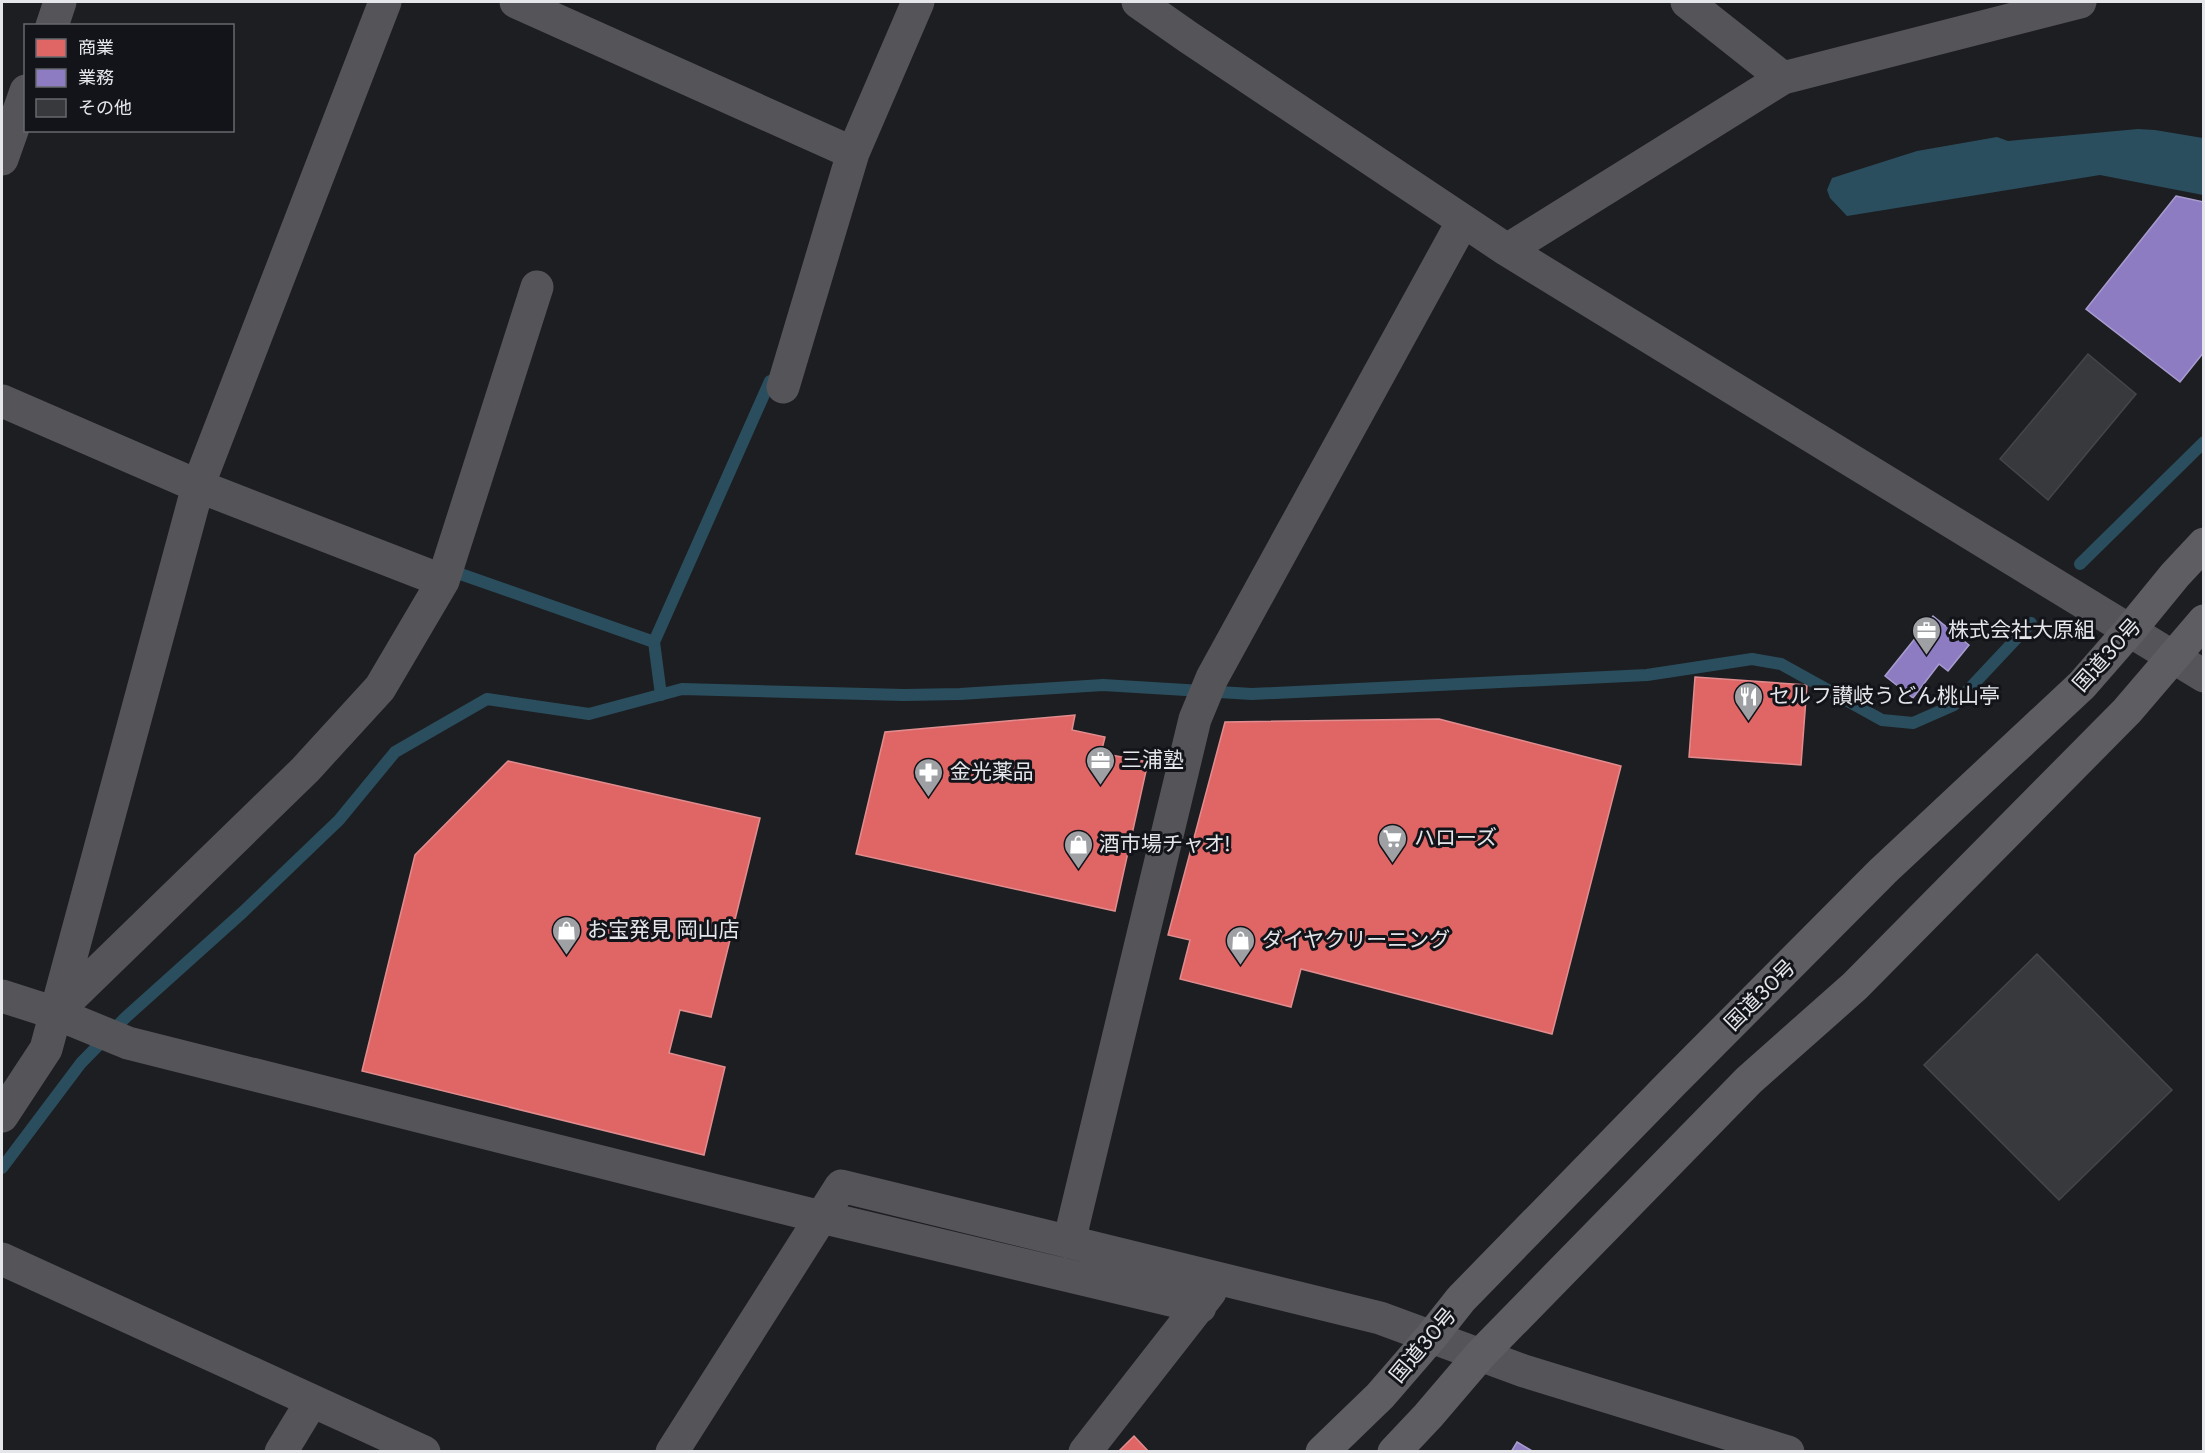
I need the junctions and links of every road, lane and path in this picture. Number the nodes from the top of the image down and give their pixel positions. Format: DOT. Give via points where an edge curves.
graph roads {
  1 [pos="60,2"];
  2 [pos="385,2"];
  3 [pos="516,2"];
  4 [pos="918,2"];
  5 [pos="1138,2"];
  6 [pos="1687,2"];
  7 [pos="2080,2"];
  8 [pos="52,24"];
  9 [pos="1783,78"];
  10 [pos="24,97"];
  11 [pos="853,153"];
  12 [pos="2,159"];
  13 [pos="1463,221"];
  14 [pos="1507,250"];
  15 [pos="537,287"];
  16 [pos="783,387"];
  17 [pos="2,401"];
  18 [pos="202,476"];
  19 [pos="2204,544"];
  20 [pos="445,573"];
  21 [pos="2204,621"];
  22 [pos="2130,630"];
  23 [pos="2174,657"];
  24 [pos="2204,676"];
  25 [pos="2,996"];
  26 [pos="55,1013"];
  27 [pos="2,1116"];
  28 [pos="821,1217"];
  29 [pos="1069,1242"];
  30 [pos="2,1259"];
  31 [pos="1219,1278"];
  32 [pos="1200,1307"];
  33 [pos="1431,1337"];
  34 [pos="1481,1354"];
  35 [pos="312,1401"];
  36 [pos="280,1452"];
  37 [pos="424,1452"];
  38 [pos="672,1452"];
  39 [pos="1085,1452"];
  40 [pos="1322,1452"];
  41 [pos="1394,1452"];
  42 [pos="1788,1452"];
  1 -- 8 [label="street"];
  2 -- 18 [label="street"];
  3 -- 11 [label="street"];
  4 -- 11 [label="street"];
  5 -- 13 [label="street"];
  6 -- 9 [label="street"];
  7 -- 9 [label="street"];
  9 -- 14 [label="street"];
  10 -- 12 [label="street"];
  11 -- 16 [label="street"];
  13 -- 14 [label="street"];
  13 -- 29 [label="street" via="1212,678 1195,719"];
  14 -- 22 [label="street"];
  15 -- 20 [label="street"];
  17 -- 18 [label="street"];
  18 -- 20 [label="street"];
  18 -- 26 [label="street"];
  19 -- 22 [label="highway, 国道30号"];
  20 -- 26 [label="street" via="380,688 305,770"];
  21 -- 23 [label="highway"];
  22 -- 23 [label="street"];
  22 -- 33 [label="highway, 国道30号" via="2082,685 1883,871 1680,1074 1461,1299"];
  23 -- 24 [label="street"];
  23 -- 34 [label="highway" via="2127,711 1855,986 1749,1080"];
  25 -- 26 [label="street"];
  26 -- 27 [label="street" via="46,1049"];
  26 -- 28 [label="street" via="128,1043"];
  28 -- 29 [label="street" via="841,1186"];
  28 -- 32 [label="street"];
  28 -- 38 [label="street"];
  29 -- 31 [label="street"];
  30 -- 35 [label="street"];
  31 -- 32 [label="street"];
  31 -- 33 [label="street" via="1380,1318"];
  32 -- 39 [label="street"];
  33 -- 34 [label="street"];
  33 -- 40 [label="highway, 国道30号" via="1380,1396"];
  34 -- 41 [label="highway"];
  34 -- 42 [label="street" via="1524,1371"];
  35 -- 36 [label="street"];
  35 -- 37 [label="street"];
}
